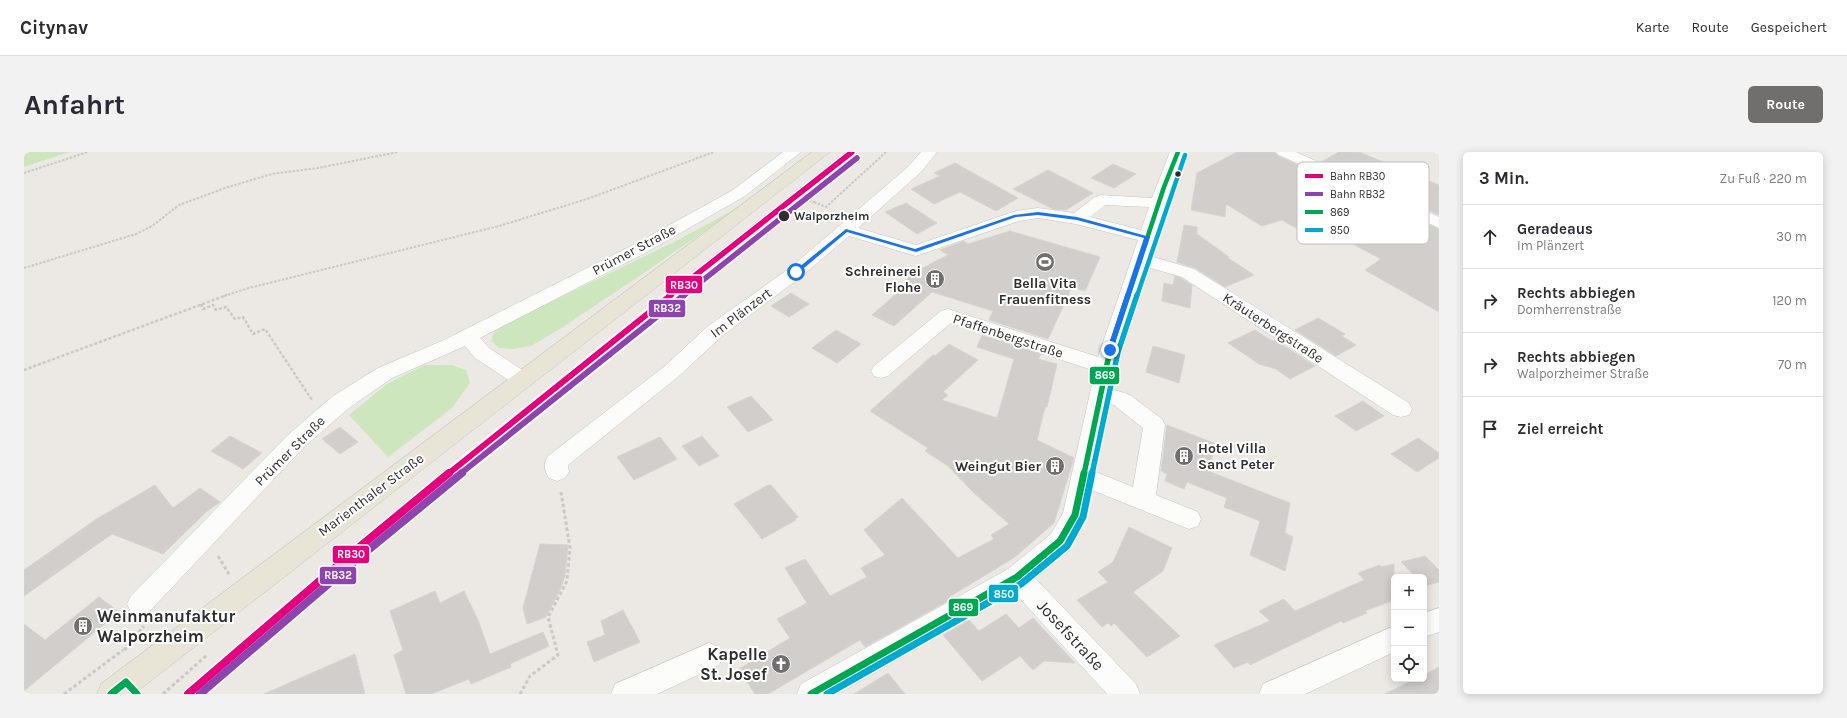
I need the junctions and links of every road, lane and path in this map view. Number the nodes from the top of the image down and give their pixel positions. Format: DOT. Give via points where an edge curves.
graph roads {
  1 [pos="88,152"];
  2 [pos="398,152"];
  3 [pos="714,152"];
  4 [pos="793,152"];
  5 [pos="822,152"];
  6 [pos="886,152"];
  7 [pos="929,152"];
  8 [pos="1178,152"];
  9 [pos="1284,152"];
  10 [pos="1306,162"];
  11 [pos="24,173"];
  12 [pos="801,198"];
  13 [pos="1159,203"];
  14 [pos="1429,218"];
  15 [pos="1077,219"];
  16 [pos="1439,223"];
  17 [pos="846,230"];
  18 [pos="1147,237"];
  19 [pos="1140,259"];
  20 [pos="24,268"];
  21 [pos="201,304"];
  22 [pos="467,336"];
  23 [pos="1106,367"];
  24 [pos="24,370"];
  25 [pos="881,371"];
  26 [pos="523,380"];
  27 [pos="1101,393"];
  28 [pos="1401,409"];
  29 [pos="323,417"];
  30 [pos="557,472"];
  31 [pos="1084,477"];
  32 [pos="1143,501"];
  33 [pos="1189,519"];
  34 [pos="216,552"];
  35 [pos="1017,576"];
  36 [pos="225,578"];
  37 [pos="140,604"];
  38 [pos="1439,620"];
  39 [pos="1427,624"];
  40 [pos="1391,640"];
  41 [pos="125,649"];
  42 [pos="709,656"];
  43 [pos="125,690"];
  44 [pos="64,694"];
  45 [pos="520,694"];
  46 [pos="625,694"];
  47 [pos="811,694"];
  48 [pos="1126,694"];
  49 [pos="1273,694"];
  1 -- 11 [label="path"];
  2 -- 20 [label="path" via="331,166 272,174 228,187 179,206 152,226 136,234"];
  3 -- 21 [label="path" via="587,199 499,226 249,288"];
  4 -- 22 [label="street, Prümer Straße" via="739,193 640,248"];
  5 -- 26 [label="main road, Marienthaler Straße"];
  6 -- 12 [label="path" via="826,207"];
  7 -- 17 [label="street, Im Plänzert" via="910,174"];
  8 -- 13 [label="street"];
  9 -- 10 [label="street"];
  13 -- 15 [label="street" via="1101,200"];
  13 -- 18 [label="street"];
  14 -- 16 [label="street"];
  15 -- 17 [label="street" via="1038,213 1016,216 916,251"];
  15 -- 18 [label="street"];
  17 -- 30 [label="street, Im Plänzert" via="796,272 715,331 672,371 556,462"];
  18 -- 19 [label="street"];
  19 -- 23 [label="street"];
  19 -- 28 [label="street, Kräuterbergstraße" via="1188,273"];
  21 -- 24 [label="path"];
  21 -- 29 [label="path" via="203,309 213,305 216,310 226,307 235,319 242,317 253,334 265,329"];
  22 -- 26 [label="street" via="482,353"];
  22 -- 29 [label="street, Prümer Straße" via="386,372"];
  23 -- 25 [label="street, Pfaffenbergstraße" via="948,315"];
  23 -- 27 [label="street"];
  26 -- 43 [label="main road, Marienthaler Straße" via="336,520"];
  27 -- 31 [label="street"];
  27 -- 32 [label="street" via="1122,400 1154,425"];
  29 -- 37 [label="street, Prümer Straße" via="296,441"];
  30 -- 45 [label="path" via="570,548 567,581 548,617 558,655 530,676"];
  31 -- 32 [label="street"];
  31 -- 35 [label="street" via="1075,515 1060,541"];
  32 -- 33 [label="street"];
  34 -- 36 [label="path" via="230,575"];
  35 -- 47 [label="street"];
  35 -- 48 [label="street, Josefstraße"];
  38 -- 39 [label="street"];
  40 -- 49 [label="street"];
  41 -- 44 [label="path"];
  42 -- 46 [label="street"];
}
